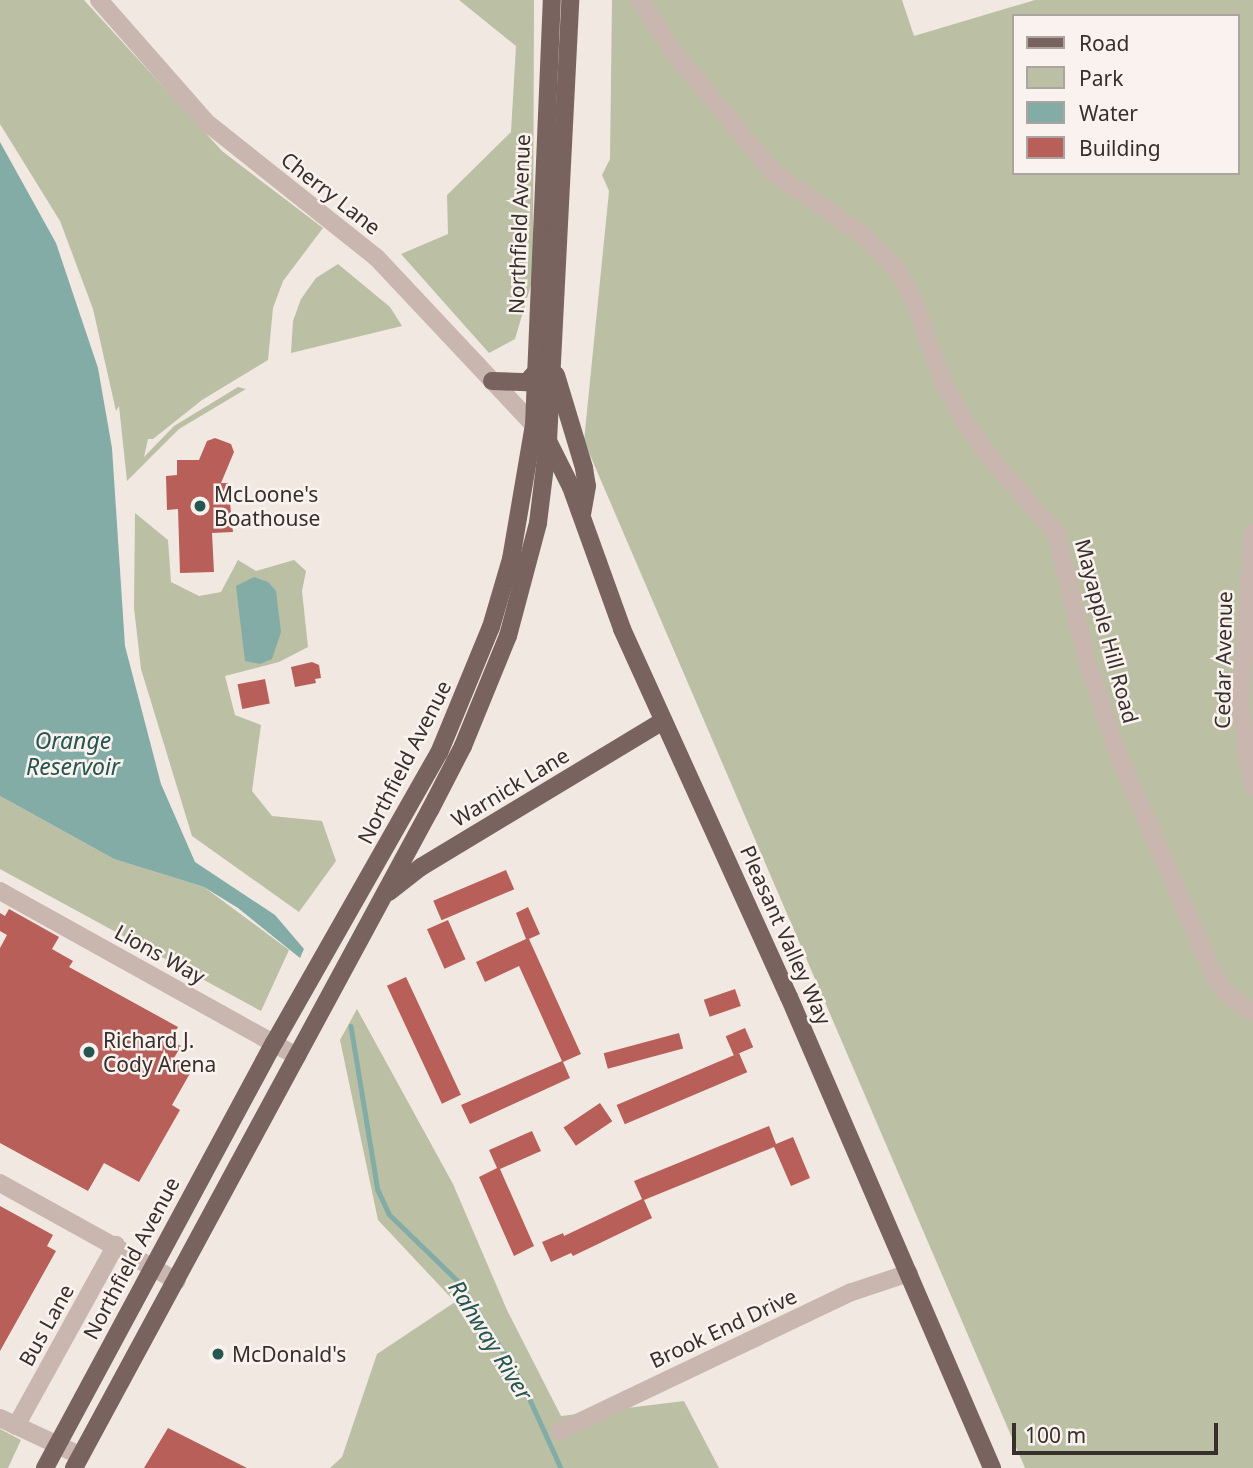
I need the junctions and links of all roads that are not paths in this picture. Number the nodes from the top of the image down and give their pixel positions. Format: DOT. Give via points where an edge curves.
graph roads {
  1 [pos="99,0"];
  2 [pos="552,0"];
  3 [pos="570,0"];
  4 [pos="640,0"];
  5 [pos="552,365"];
  6 [pos="536,373"];
  7 [pos="492,381"];
  8 [pos="534,425"];
  9 [pos="548,441"];
  10 [pos="581,517"];
  11 [pos="1253,533"];
  12 [pos="663,721"];
  13 [pos="1253,787"];
  14 [pos="385,848"];
  15 [pos="403,858"];
  16 [pos="0,891"];
  17 [pos="383,896"];
  18 [pos="1253,1012"];
  19 [pos="274,1043"];
  20 [pos="297,1056"];
  21 [pos="0,1183"];
  22 [pos="116,1245"];
  23 [pos="153,1266"];
  24 [pos="909,1273"];
  25 [pos="177,1281"];
  26 [pos="8,1422"];
  27 [pos="560,1431"];
  28 [pos="57,1446"];
  29 [pos="77,1462"];
  30 [pos="44,1468"];
  31 [pos="992,1468"];
  1 -- 7 [label="street, Cherry Lane" via="206,122 376,257"];
  2 -- 6 [label="main road, Northfield Avenue"];
  3 -- 5 [label="main road, Northfield Avenue"];
  4 -- 18 [label="street, Mayapple Hill Road" via="674,53 774,173 863,235 898,271 964,422 1056,532 1086,657 1117,752 1215,977 1226,993"];
  5 -- 9 [label="main road, Northfield Avenue"];
  5 -- 10 [label="main road" via="584,468 587,486"];
  6 -- 7 [label="main road" via="527,382"];
  6 -- 8 [label="main road, Northfield Avenue"];
  7 -- 8 [label="street, Cherry Lane"];
  8 -- 9 [label="main road, Pleasant Valley Way"];
  8 -- 14 [label="main road, Northfield Avenue" via="511,559 488,636 439,753"];
  9 -- 10 [label="main road, Pleasant Valley Way"];
  9 -- 15 [label="main road, Northfield Avenue" via="538,523 508,636 463,746"];
  10 -- 12 [label="main road, Pleasant Valley Way" via="622,629"];
  11 -- 13 [label="street, Cedar Avenue" via="1240,704"];
  12 -- 17 [label="main road, Warnick Lane" via="421,867"];
  12 -- 24 [label="main road, Pleasant Valley Way"];
  14 -- 15 [label="main road"];
  14 -- 19 [label="main road, Northfield Avenue"];
  15 -- 17 [label="main road, Northfield Avenue"];
  16 -- 19 [label="street, Lions Way"];
  17 -- 20 [label="main road, Northfield Avenue"];
  19 -- 20 [label="street, Lions Way"];
  19 -- 23 [label="main road, Northfield Avenue"];
  20 -- 25 [label="main road, Northfield Avenue"];
  21 -- 22 [label="street"];
  22 -- 23 [label="street"];
  22 -- 26 [label="street, Bus Lane"];
  23 -- 25 [label="street"];
  23 -- 28 [label="main road, Northfield Avenue"];
  24 -- 27 [label="street, Brook End Drive" via="852,1292"];
  24 -- 31 [label="main road, Pleasant Valley Way"];
  25 -- 29 [label="main road, Northfield Avenue"];
  26 -- 28 [label="street"];
  28 -- 29 [label="street"];
  28 -- 30 [label="main road, Northfield Avenue"];
}
